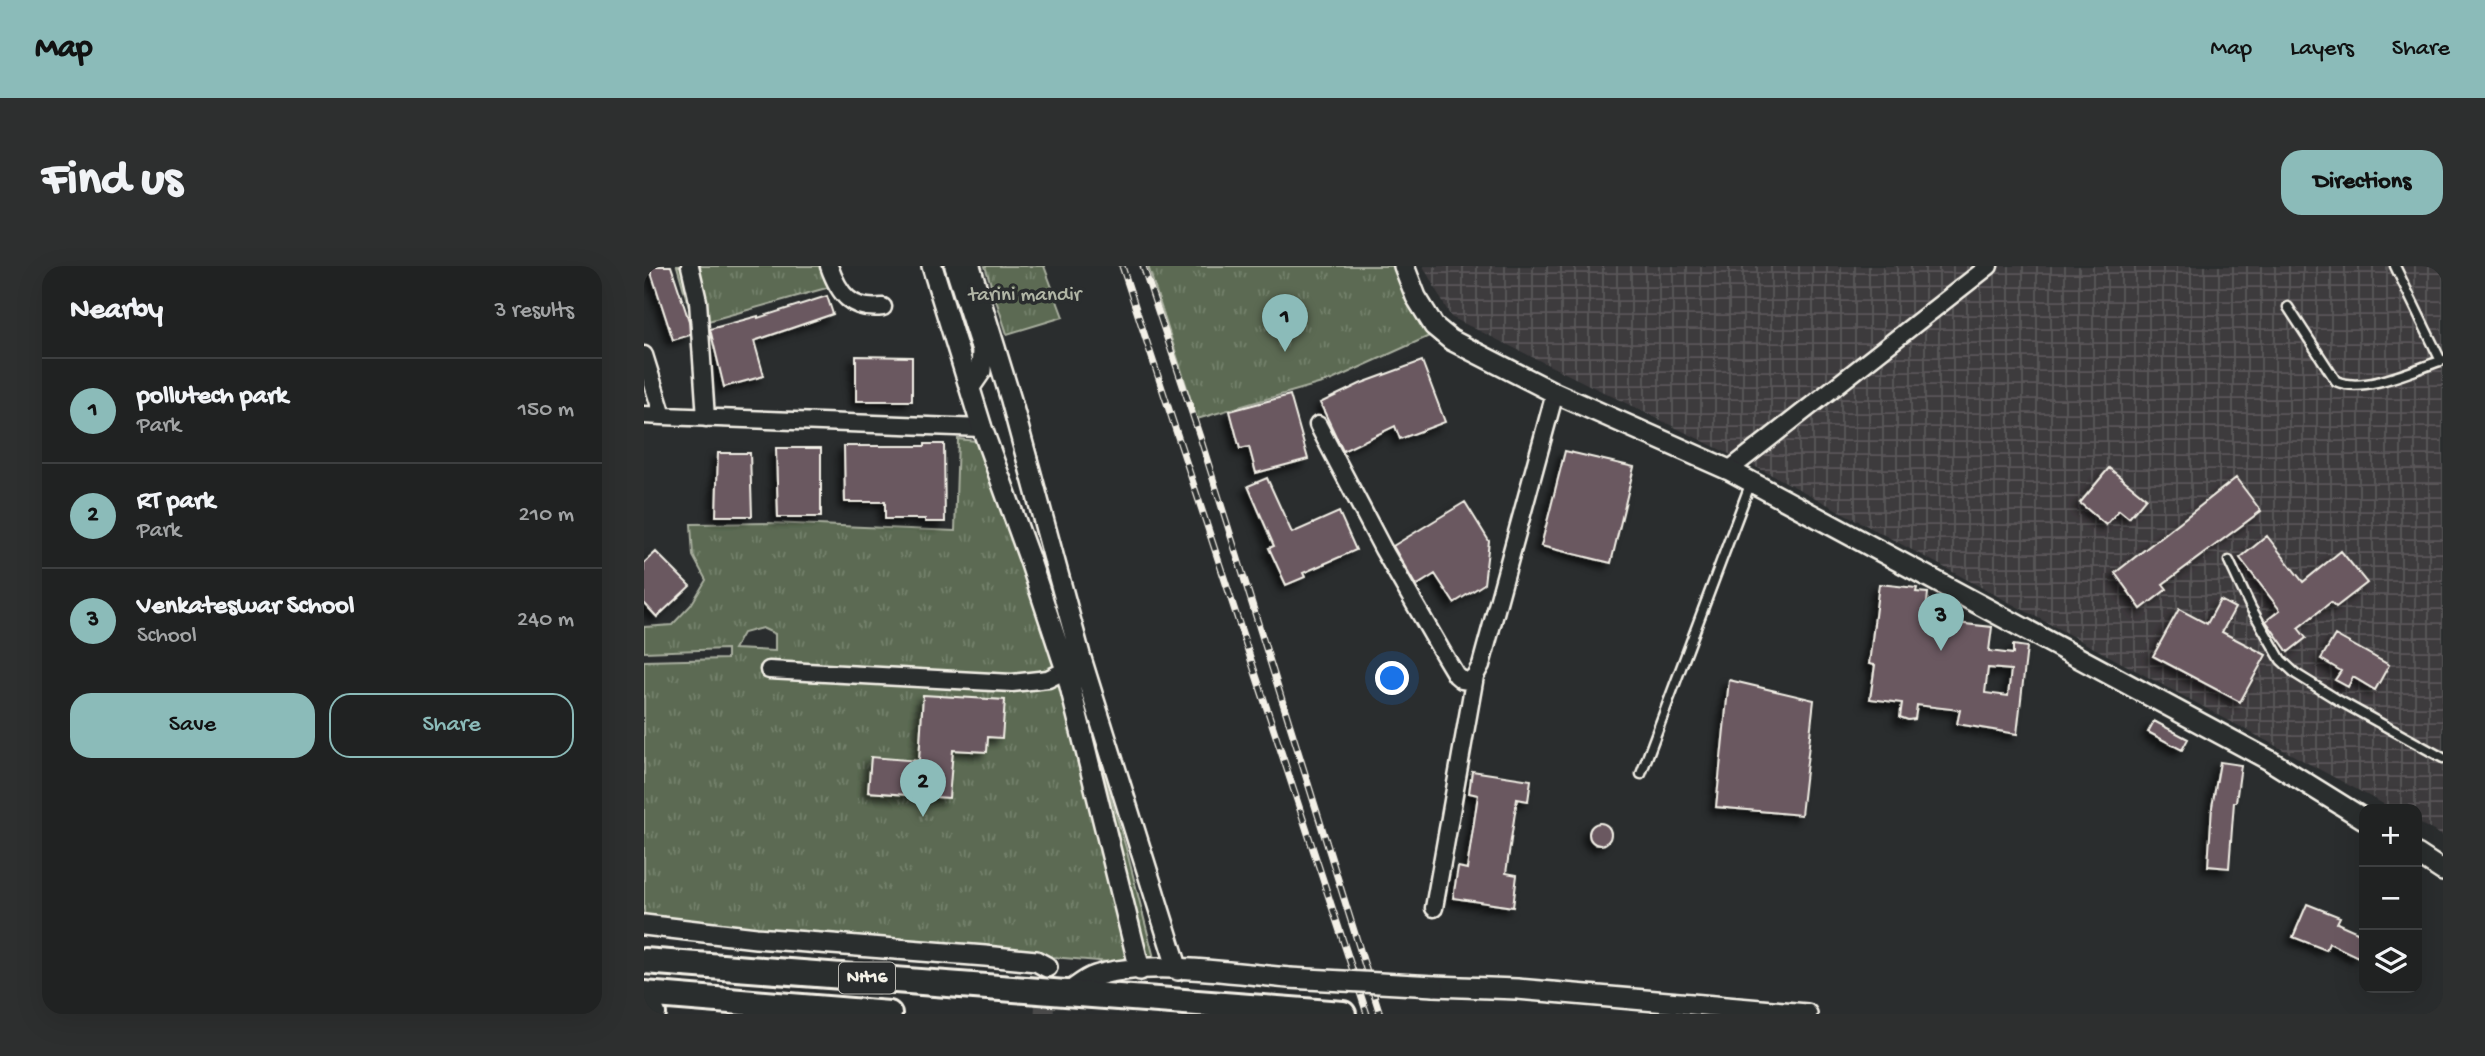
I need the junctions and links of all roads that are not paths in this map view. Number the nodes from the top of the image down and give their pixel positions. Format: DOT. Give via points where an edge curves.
graph roads {
  1 [pos="690,266"];
  2 [pos="829,266"];
  3 [pos="932,266"];
  4 [pos="955,266"];
  5 [pos="970,266"];
  6 [pos="1404,266"];
  7 [pos="1989,266"];
  8 [pos="2395,266"];
  9 [pos="883,307"];
  10 [pos="2288,307"];
  11 [pos="982,350"];
  12 [pos="644,355"];
  13 [pos="2442,360"];
  14 [pos="1004,378"];
  15 [pos="970,387"];
  16 [pos="1555,393"];
  17 [pos="644,415"];
  18 [pos="663,416"];
  19 [pos="706,418"];
  20 [pos="1318,425"];
  21 [pos="982,428"];
  22 [pos="1729,470"];
  23 [pos="1751,482"];
  24 [pos="2229,561"];
  25 [pos="769,670"];
  26 [pos="1066,670"];
  27 [pos="1475,676"];
  28 [pos="2443,758"];
  29 [pos="1641,774"];
  30 [pos="2359,816"];
  31 [pos="2422,856"];
  32 [pos="2443,871"];
  33 [pos="1434,908"];
  34 [pos="644,925"];
  35 [pos="644,961"];
  36 [pos="1047,967"];
  37 [pos="1140,970"];
  38 [pos="1178,970"];
  39 [pos="644,994"];
  40 [pos="1067,994"];
  41 [pos="644,1012"];
  42 [pos="653,1014"];
  43 [pos="888,1014"];
  44 [pos="1343,1014"];
  45 [pos="1807,1014"];
  1 -- 19 [label="street" via="698,301"];
  2 -- 9 [label="street" via="849,300 863,308"];
  3 -- 15 [label="street"];
  4 -- 11 [label="street"];
  5 -- 14 [label="street"];
  6 -- 16 [label="street" via="1434,326 1451,340"];
  7 -- 22 [label="street"];
  8 -- 13 [label="lane"];
  10 -- 13 [label="lane" via="2336,381 2345,385 2367,384"];
  11 -- 14 [label="street"];
  11 -- 15 [label="street" via="981,371"];
  12 -- 18 [label="street"];
  14 -- 38 [label="street" via="1080,655"];
  15 -- 21 [label="street"];
  16 -- 22 [label="street"];
  16 -- 27 [label="street"];
  17 -- 18 [label="street"];
  18 -- 19 [label="street"];
  19 -- 21 [label="street"];
  20 -- 27 [label="street" via="1456,675 1469,681"];
  21 -- 26 [label="street"];
  22 -- 23 [label="street"];
  23 -- 29 [label="lane"];
  23 -- 30 [label="street" via="2269,760"];
  24 -- 28 [label="lane" via="2281,660 2296,674"];
  25 -- 26 [label="street" via="1012,682 1048,680"];
  26 -- 37 [label="street"];
  27 -- 33 [label="street"];
  31 -- 32 [label="street"];
  34 -- 36 [label="street" via="1036,961"];
  35 -- 40 [label="highway, NH16"];
  37 -- 38 [label="street"];
  37 -- 40 [label="street" via="1093,977"];
  38 -- 45 [label="street, bridge" via="1517,989"];
  39 -- 43 [label="highway, NH16"];
  40 -- 44 [label="highway, NH16"];
  41 -- 42 [label="highway"];
}
